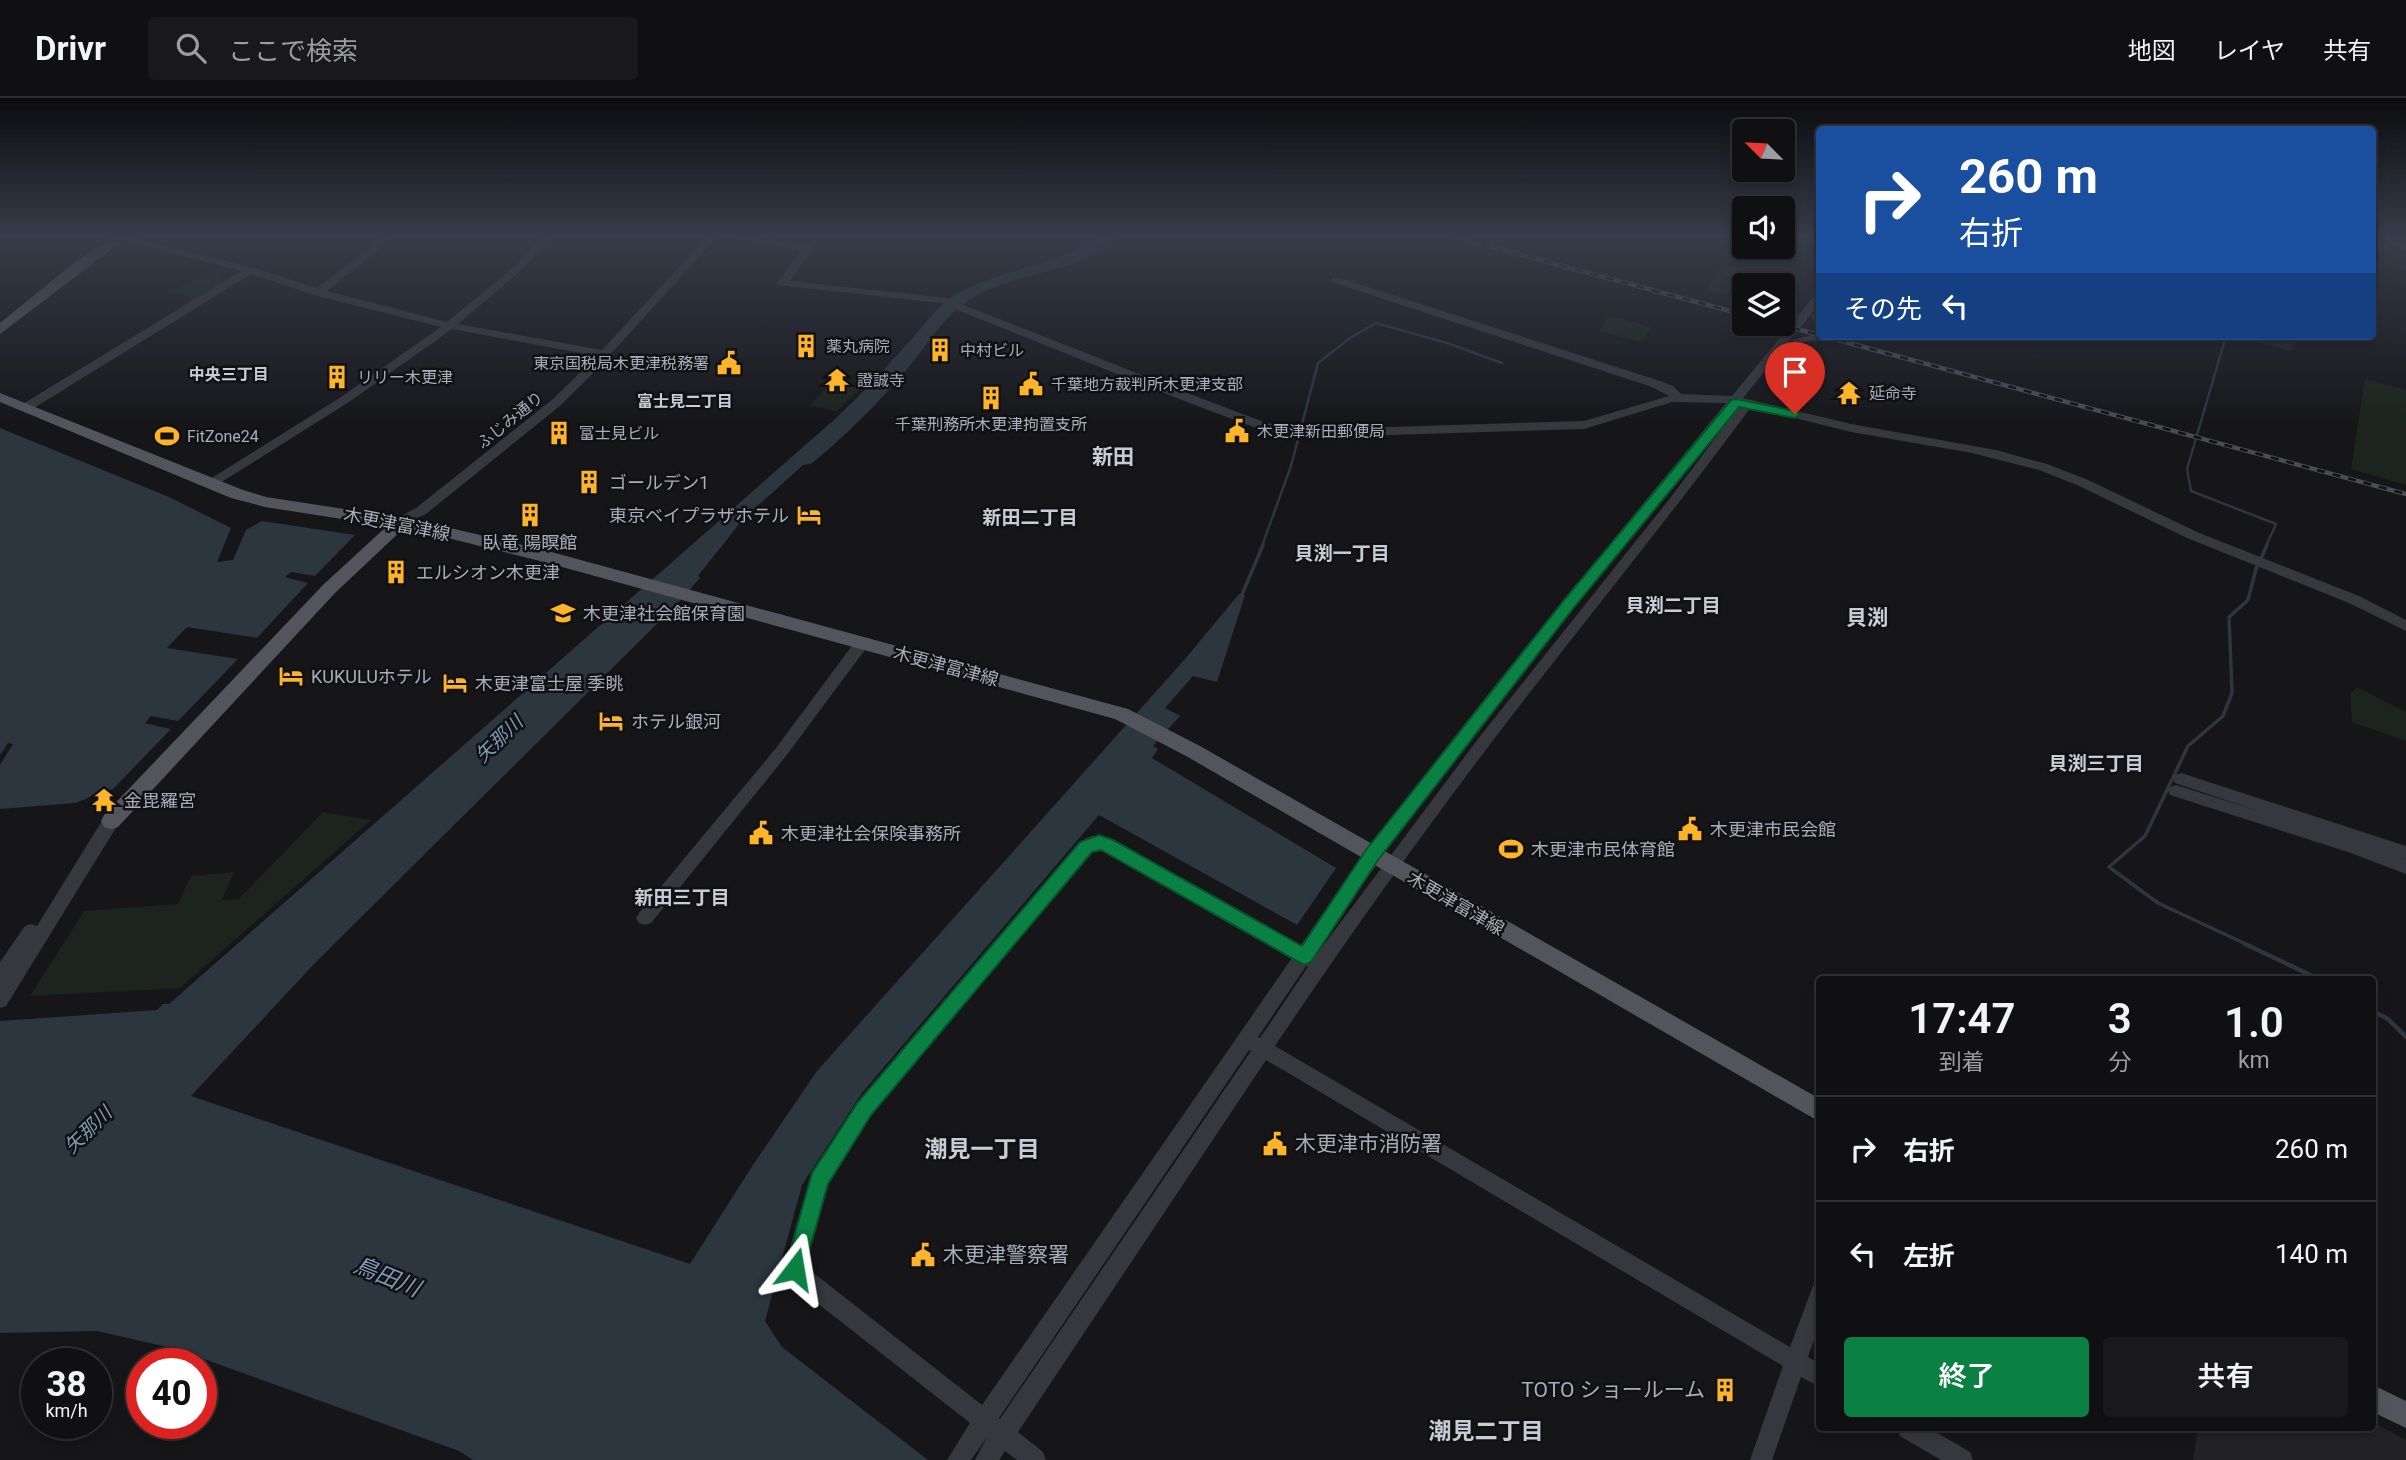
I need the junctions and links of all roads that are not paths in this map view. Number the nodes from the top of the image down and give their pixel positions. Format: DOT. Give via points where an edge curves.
graph roads {
  1 [pos="37,300"];
  2 [pos="202,300"];
  3 [pos="344,300"];
  4 [pos="478,300"];
  5 [pos="655,300"];
  6 [pos="938,300"];
  7 [pos="1396,300"];
  8 [pos="1795,314"];
  9 [pos="1815,315"];
  10 [pos="447,326"];
  11 [pos="0,330"];
  12 [pos="1785,337"];
  13 [pos="1813,338"];
  14 [pos="605,354"];
  15 [pos="0,397"];
  16 [pos="1678,398"];
  17 [pos="1741,403"];
  18 [pos="25,408"];
  19 [pos="212,484"];
  20 [pos="401,523"];
  21 [pos="641,582"];
  22 [pos="690,595"];
  23 [pos="2406,626"];
  24 [pos="862,643"];
  25 [pos="111,821"];
  26 [pos="2406,853"];
  27 [pos="1372,855"];
  28 [pos="1392,867"];
  29 [pos="2406,867"];
  30 [pos="645,918"];
  31 [pos="1312,961"];
  32 [pos="5,975"];
  33 [pos="0,1000"];
  34 [pos="1256,1044"];
  35 [pos="1816,1109"];
  36 [pos="1816,1304"];
  37 [pos="1796,1362"];
  38 [pos="1816,1374"];
  39 [pos="2376,1400"];
  40 [pos="2406,1415"];
  41 [pos="985,1421"];
  42 [pos="1913,1431"];
  43 [pos="1003,1435"];
  44 [pos="958,1460"];
  45 [pos="986,1460"];
  46 [pos="1035,1460"];
  47 [pos="1761,1460"];
  48 [pos="1962,1460"];
  1 -- 11 [label="main road"];
  2 -- 18 [label="street"];
  3 -- 10 [label="street"];
  4 -- 10 [label="street"];
  5 -- 14 [label="street, ふじみ通り"];
  6 -- 16 [label="street" via="1260,425 1299,434 1584,425"];
  7 -- 16 [label="street" via="1656,384"];
  8 -- 9 [label="street"];
  9 -- 12 [label="street"];
  10 -- 14 [label="street"];
  10 -- 19 [label="street" via="361,391"];
  12 -- 13 [label="street"];
  12 -- 17 [label="street"];
  14 -- 20 [label="street, ふじみ通り" via="557,402"];
  15 -- 18 [label="main road, 木更津富津線"];
  16 -- 17 [label="street"];
  17 -- 23 [label="street" via="2042,466 2191,535 2366,604"];
  17 -- 27 [label="street" via="1578,592"];
  17 -- 28 [label="street" via="1675,500 1486,739"];
  18 -- 19 [label="main road, 木更津富津線"];
  19 -- 20 [label="main road, 木更津富津線" via="265,502"];
  20 -- 21 [label="main road, 木更津富津線"];
  20 -- 25 [label="main road" via="329,589"];
  21 -- 22 [label="main road, 木更津富津線"];
  22 -- 24 [label="main road, 木更津富津線"];
  24 -- 27 [label="main road, 木更津富津線" via="1128,716"];
  24 -- 30 [label="street" via="781,752"];
  25 -- 32 [label="street"];
  26 -- 29 [label="street" via="2178,785"];
  27 -- 28 [label="main road, 木更津富津線"];
  27 -- 31 [label="street"];
  28 -- 31 [label="street"];
  28 -- 35 [label="main road, 木更津富津線"];
  31 -- 34 [label="street"];
  31 -- 41 [label="street" via="1107,845 1092,843 864,1108 819,1180 795,1269"];
  32 -- 33 [label="street"];
  34 -- 37 [label="street"];
  34 -- 41 [label="street"];
  34 -- 43 [label="street"];
  36 -- 37 [label="street"];
  37 -- 38 [label="street"];
  37 -- 47 [label="street"];
  39 -- 40 [label="main road"];
  41 -- 43 [label="street"];
  41 -- 44 [label="street"];
  42 -- 48 [label="street"];
  43 -- 45 [label="street"];
  43 -- 46 [label="street"];
}
